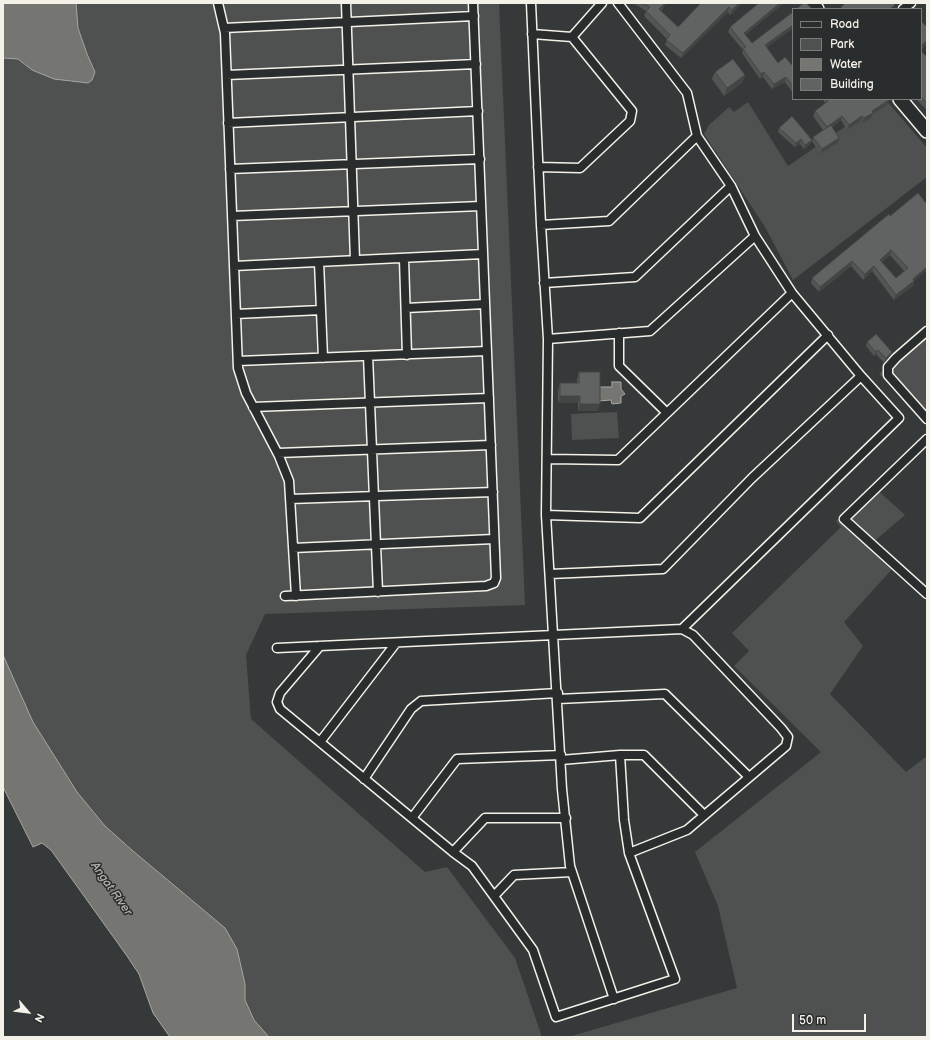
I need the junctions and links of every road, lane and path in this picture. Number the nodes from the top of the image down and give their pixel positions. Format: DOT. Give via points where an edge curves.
graph roads {
  1 [pos="218,3"];
  2 [pos="346,3"];
  3 [pos="473,3"];
  4 [pos="531,3"];
  5 [pos="601,3"];
  6 [pos="618,3"];
  7 [pos="474,16"];
  8 [pos="346,22"];
  9 [pos="224,28"];
  10 [pos="532,34"];
  11 [pos="572,37"];
  12 [pos="476,64"];
  13 [pos="348,70"];
  14 [pos="227,75"];
  15 [pos="901,100"];
  16 [pos="478,111"];
  17 [pos="350,117"];
  18 [pos="228,123"];
  19 [pos="927,131"];
  20 [pos="697,136"];
  21 [pos="480,159"];
  22 [pos="351,164"];
  23 [pos="538,167"];
  24 [pos="230,169"];
  25 [pos="731,186"];
  26 [pos="481,206"];
  27 [pos="353,211"];
  28 [pos="232,216"];
  29 [pos="541,225"];
  30 [pos="755,236"];
  31 [pos="483,254"];
  32 [pos="404,258"];
  33 [pos="355,260"];
  34 [pos="319,262"];
  35 [pos="234,266"];
  36 [pos="544,283"];
  37 [pos="792,293"];
  38 [pos="485,304"];
  39 [pos="406,308"];
  40 [pos="321,310"];
  41 [pos="236,314"];
  42 [pos="927,331"];
  43 [pos="619,333"];
  44 [pos="828,335"];
  45 [pos="548,339"];
  46 [pos="487,351"];
  47 [pos="407,354"];
  48 [pos="368,356"];
  49 [pos="323,358"];
  50 [pos="238,361"];
  51 [pos="861,376"];
  52 [pos="489,398"];
  53 [pos="370,402"];
  54 [pos="253,407"];
  55 [pos="666,412"];
  56 [pos="927,419"];
  57 [pos="927,439"];
  58 [pos="491,445"];
  59 [pos="372,450"];
  60 [pos="278,453"];
  61 [pos="548,459"];
  62 [pos="493,492"];
  63 [pos="374,496"];
  64 [pos="290,499"];
  65 [pos="546,515"];
  66 [pos="494,539"];
  67 [pos="376,544"];
  68 [pos="293,548"];
  69 [pos="550,574"];
  70 [pos="378,592"];
  71 [pos="927,594"];
  72 [pos="285,596"];
  73 [pos="296,596"];
  74 [pos="682,629"];
  75 [pos="553,635"];
  76 [pos="396,643"];
  77 [pos="320,646"];
  78 [pos="276,648"];
  79 [pos="558,696"];
  80 [pos="320,742"];
  81 [pos="620,755"];
  82 [pos="561,757"];
  83 [pos="750,777"];
  84 [pos="364,779"];
  85 [pos="704,815"];
  86 [pos="412,818"];
  87 [pos="566,818"];
  88 [pos="453,852"];
  89 [pos="629,853"];
  90 [pos="572,872"];
  91 [pos="495,895"];
  92 [pos="614,999"];
  1 -- 9 [label="street"];
  2 -- 8 [label="street"];
  3 -- 7 [label="street"];
  4 -- 10 [label="street"];
  5 -- 11 [label="street"];
  6 -- 20 [label="street" via="687,93"];
  7 -- 8 [label="street"];
  7 -- 12 [label="street"];
  8 -- 9 [label="street"];
  8 -- 13 [label="street"];
  9 -- 14 [label="street"];
  10 -- 11 [label="street"];
  10 -- 23 [label="street"];
  11 -- 23 [label="street" via="632,111 630,122 580,168"];
  12 -- 13 [label="street"];
  12 -- 16 [label="street"];
  13 -- 14 [label="street"];
  13 -- 17 [label="street"];
  14 -- 18 [label="street"];
  15 -- 19 [label="main road"];
  16 -- 17 [label="street"];
  16 -- 21 [label="street"];
  17 -- 18 [label="street"];
  17 -- 22 [label="street"];
  18 -- 24 [label="street"];
  20 -- 25 [label="street"];
  20 -- 29 [label="street" via="609,221"];
  21 -- 22 [label="street"];
  21 -- 26 [label="street"];
  22 -- 24 [label="street"];
  22 -- 27 [label="street"];
  23 -- 29 [label="street"];
  24 -- 28 [label="street"];
  25 -- 30 [label="street"];
  25 -- 36 [label="street" via="635,277"];
  26 -- 27 [label="street"];
  26 -- 31 [label="street"];
  27 -- 28 [label="street"];
  27 -- 33 [label="street"];
  28 -- 35 [label="street"];
  29 -- 36 [label="street"];
  30 -- 37 [label="street"];
  30 -- 43 [label="street" via="650,332"];
  31 -- 32 [label="street"];
  31 -- 38 [label="street"];
  32 -- 33 [label="street"];
  32 -- 39 [label="street"];
  33 -- 34 [label="street"];
  34 -- 35 [label="street"];
  34 -- 40 [label="street"];
  35 -- 41 [label="street"];
  36 -- 45 [label="street"];
  37 -- 44 [label="street"];
  37 -- 55 [label="street"];
  38 -- 39 [label="street"];
  38 -- 46 [label="street"];
  39 -- 47 [label="street"];
  40 -- 41 [label="street"];
  40 -- 49 [label="street"];
  41 -- 50 [label="street"];
  42 -- 56 [label="street" via="888,367 888,375"];
  43 -- 45 [label="street"];
  43 -- 55 [label="street" via="619,366"];
  44 -- 51 [label="street"];
  44 -- 65 [label="street" via="640,518"];
  45 -- 61 [label="street"];
  46 -- 47 [label="street"];
  46 -- 52 [label="street"];
  47 -- 48 [label="street"];
  48 -- 49 [label="street"];
  48 -- 53 [label="street"];
  49 -- 50 [label="street"];
  50 -- 54 [label="street" via="243,384"];
  51 -- 69 [label="street" via="752,478 663,569"];
  51 -- 74 [label="street" via="899,418"];
  52 -- 53 [label="street"];
  52 -- 58 [label="street"];
  53 -- 54 [label="street"];
  53 -- 59 [label="street"];
  54 -- 60 [label="street"];
  55 -- 61 [label="street" via="618,460"];
  57 -- 71 [label="street" via="844,519"];
  58 -- 59 [label="street"];
  58 -- 62 [label="street"];
  59 -- 60 [label="street"];
  59 -- 63 [label="street"];
  60 -- 64 [label="street" via="289,481"];
  61 -- 65 [label="street"];
  62 -- 63 [label="street"];
  62 -- 66 [label="street"];
  63 -- 64 [label="street"];
  63 -- 67 [label="street"];
  64 -- 68 [label="street"];
  65 -- 69 [label="street"];
  66 -- 67 [label="street"];
  66 -- 70 [label="street" via="496,578 490,585"];
  67 -- 68 [label="street"];
  67 -- 70 [label="street"];
  68 -- 73 [label="street"];
  69 -- 75 [label="street"];
  70 -- 73 [label="street"];
  72 -- 73 [label="street"];
  74 -- 75 [label="street"];
  74 -- 83 [label="street" via="693,635 788,737 786,746"];
  75 -- 76 [label="street"];
  75 -- 79 [label="street"];
  76 -- 77 [label="street"];
  76 -- 80 [label="street"];
  77 -- 78 [label="street"];
  77 -- 80 [label="street" via="280,693 277,702 280,709"];
  79 -- 82 [label="street"];
  79 -- 83 [label="street" via="665,694"];
  79 -- 84 [label="street" via="421,701 411,709"];
  80 -- 84 [label="street"];
  81 -- 82 [label="street"];
  81 -- 85 [label="street" via="644,755"];
  81 -- 89 [label="street"];
  82 -- 86 [label="street" via="457,759"];
  82 -- 87 [label="street"];
  83 -- 85 [label="street"];
  84 -- 86 [label="street"];
  85 -- 89 [label="street" via="687,830"];
  86 -- 88 [label="street"];
  87 -- 88 [label="street" via="485,818"];
  87 -- 90 [label="street"];
  88 -- 91 [label="street" via="472,866"];
  89 -- 92 [label="street" via="675,979"];
  90 -- 91 [label="street" via="514,875"];
  90 -- 92 [label="street"];
  91 -- 92 [label="street" via="533,950 556,1017"];
}
